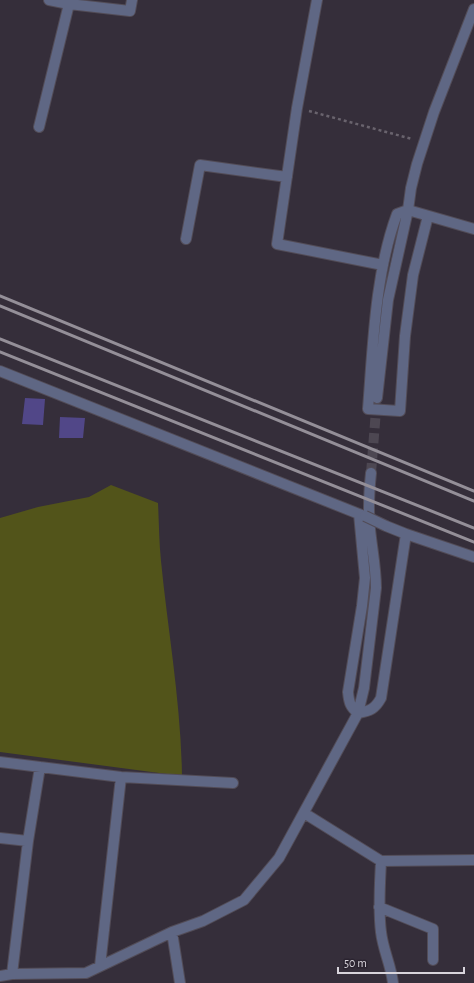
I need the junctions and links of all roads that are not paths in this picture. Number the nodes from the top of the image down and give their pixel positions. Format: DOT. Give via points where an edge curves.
graph roads {
  1 [pos="49,0"];
  2 [pos="132,0"];
  3 [pos="317,0"];
  4 [pos="69,4"];
  5 [pos="474,9"];
  6 [pos="39,127"];
  7 [pos="287,177"];
  8 [pos="408,210"];
  9 [pos="428,216"];
  10 [pos="474,229"];
  11 [pos="186,239"];
  12 [pos="383,265"];
  13 [pos="0,370"];
  14 [pos="377,398"];
  15 [pos="371,473"];
  16 [pos="362,515"];
  17 [pos="406,534"];
  18 [pos="474,558"];
  19 [pos="358,713"];
  20 [pos="0,762"];
  21 [pos="40,767"];
  22 [pos="121,778"];
  23 [pos="233,783"];
  24 [pos="304,813"];
  25 [pos="0,838"];
  26 [pos="28,841"];
  27 [pos="474,860"];
  28 [pos="381,861"];
  29 [pos="379,907"];
  30 [pos="172,932"];
  31 [pos="432,960"];
  32 [pos="100,966"];
  33 [pos="12,974"];
  34 [pos="0,976"];
  35 [pos="180,983"];
  36 [pos="393,983"];
  1 -- 4 [label="street"];
  2 -- 4 [label="street" via="130,11"];
  3 -- 7 [label="street"];
  4 -- 6 [label="street"];
  5 -- 8 [label="street" via="434,112 417,164"];
  7 -- 11 [label="street" via="200,165"];
  7 -- 12 [label="street" via="276,244"];
  8 -- 9 [label="street"];
  8 -- 12 [label="street" via="397,214 390,231"];
  8 -- 14 [label="street" via="388,300"];
  9 -- 10 [label="street"];
  9 -- 12 [label="street" via="412,282 400,411 368,409 375,319"];
  13 -- 16 [label="street"];
  15 -- 19 [label="street" via="368,504 376,588 364,688"];
  16 -- 17 [label="street, bridge"];
  16 -- 19 [label="street" via="365,578 348,692 351,708"];
  17 -- 18 [label="street"];
  17 -- 19 [label="street" via="381,698 377,706 370,711"];
  19 -- 24 [label="street"];
  20 -- 21 [label="street"];
  21 -- 22 [label="street"];
  21 -- 26 [label="street"];
  22 -- 23 [label="street"];
  22 -- 32 [label="street"];
  24 -- 28 [label="street"];
  24 -- 30 [label="street" via="279,858 244,900 203,921"];
  25 -- 26 [label="street"];
  26 -- 33 [label="street"];
  27 -- 28 [label="street"];
  28 -- 29 [label="street"];
  29 -- 31 [label="street" via="433,929"];
  29 -- 36 [label="street" via="384,949 392,970"];
  30 -- 32 [label="street"];
  30 -- 35 [label="street"];
  32 -- 33 [label="street" via="86,973"];
  33 -- 34 [label="street"];
}
